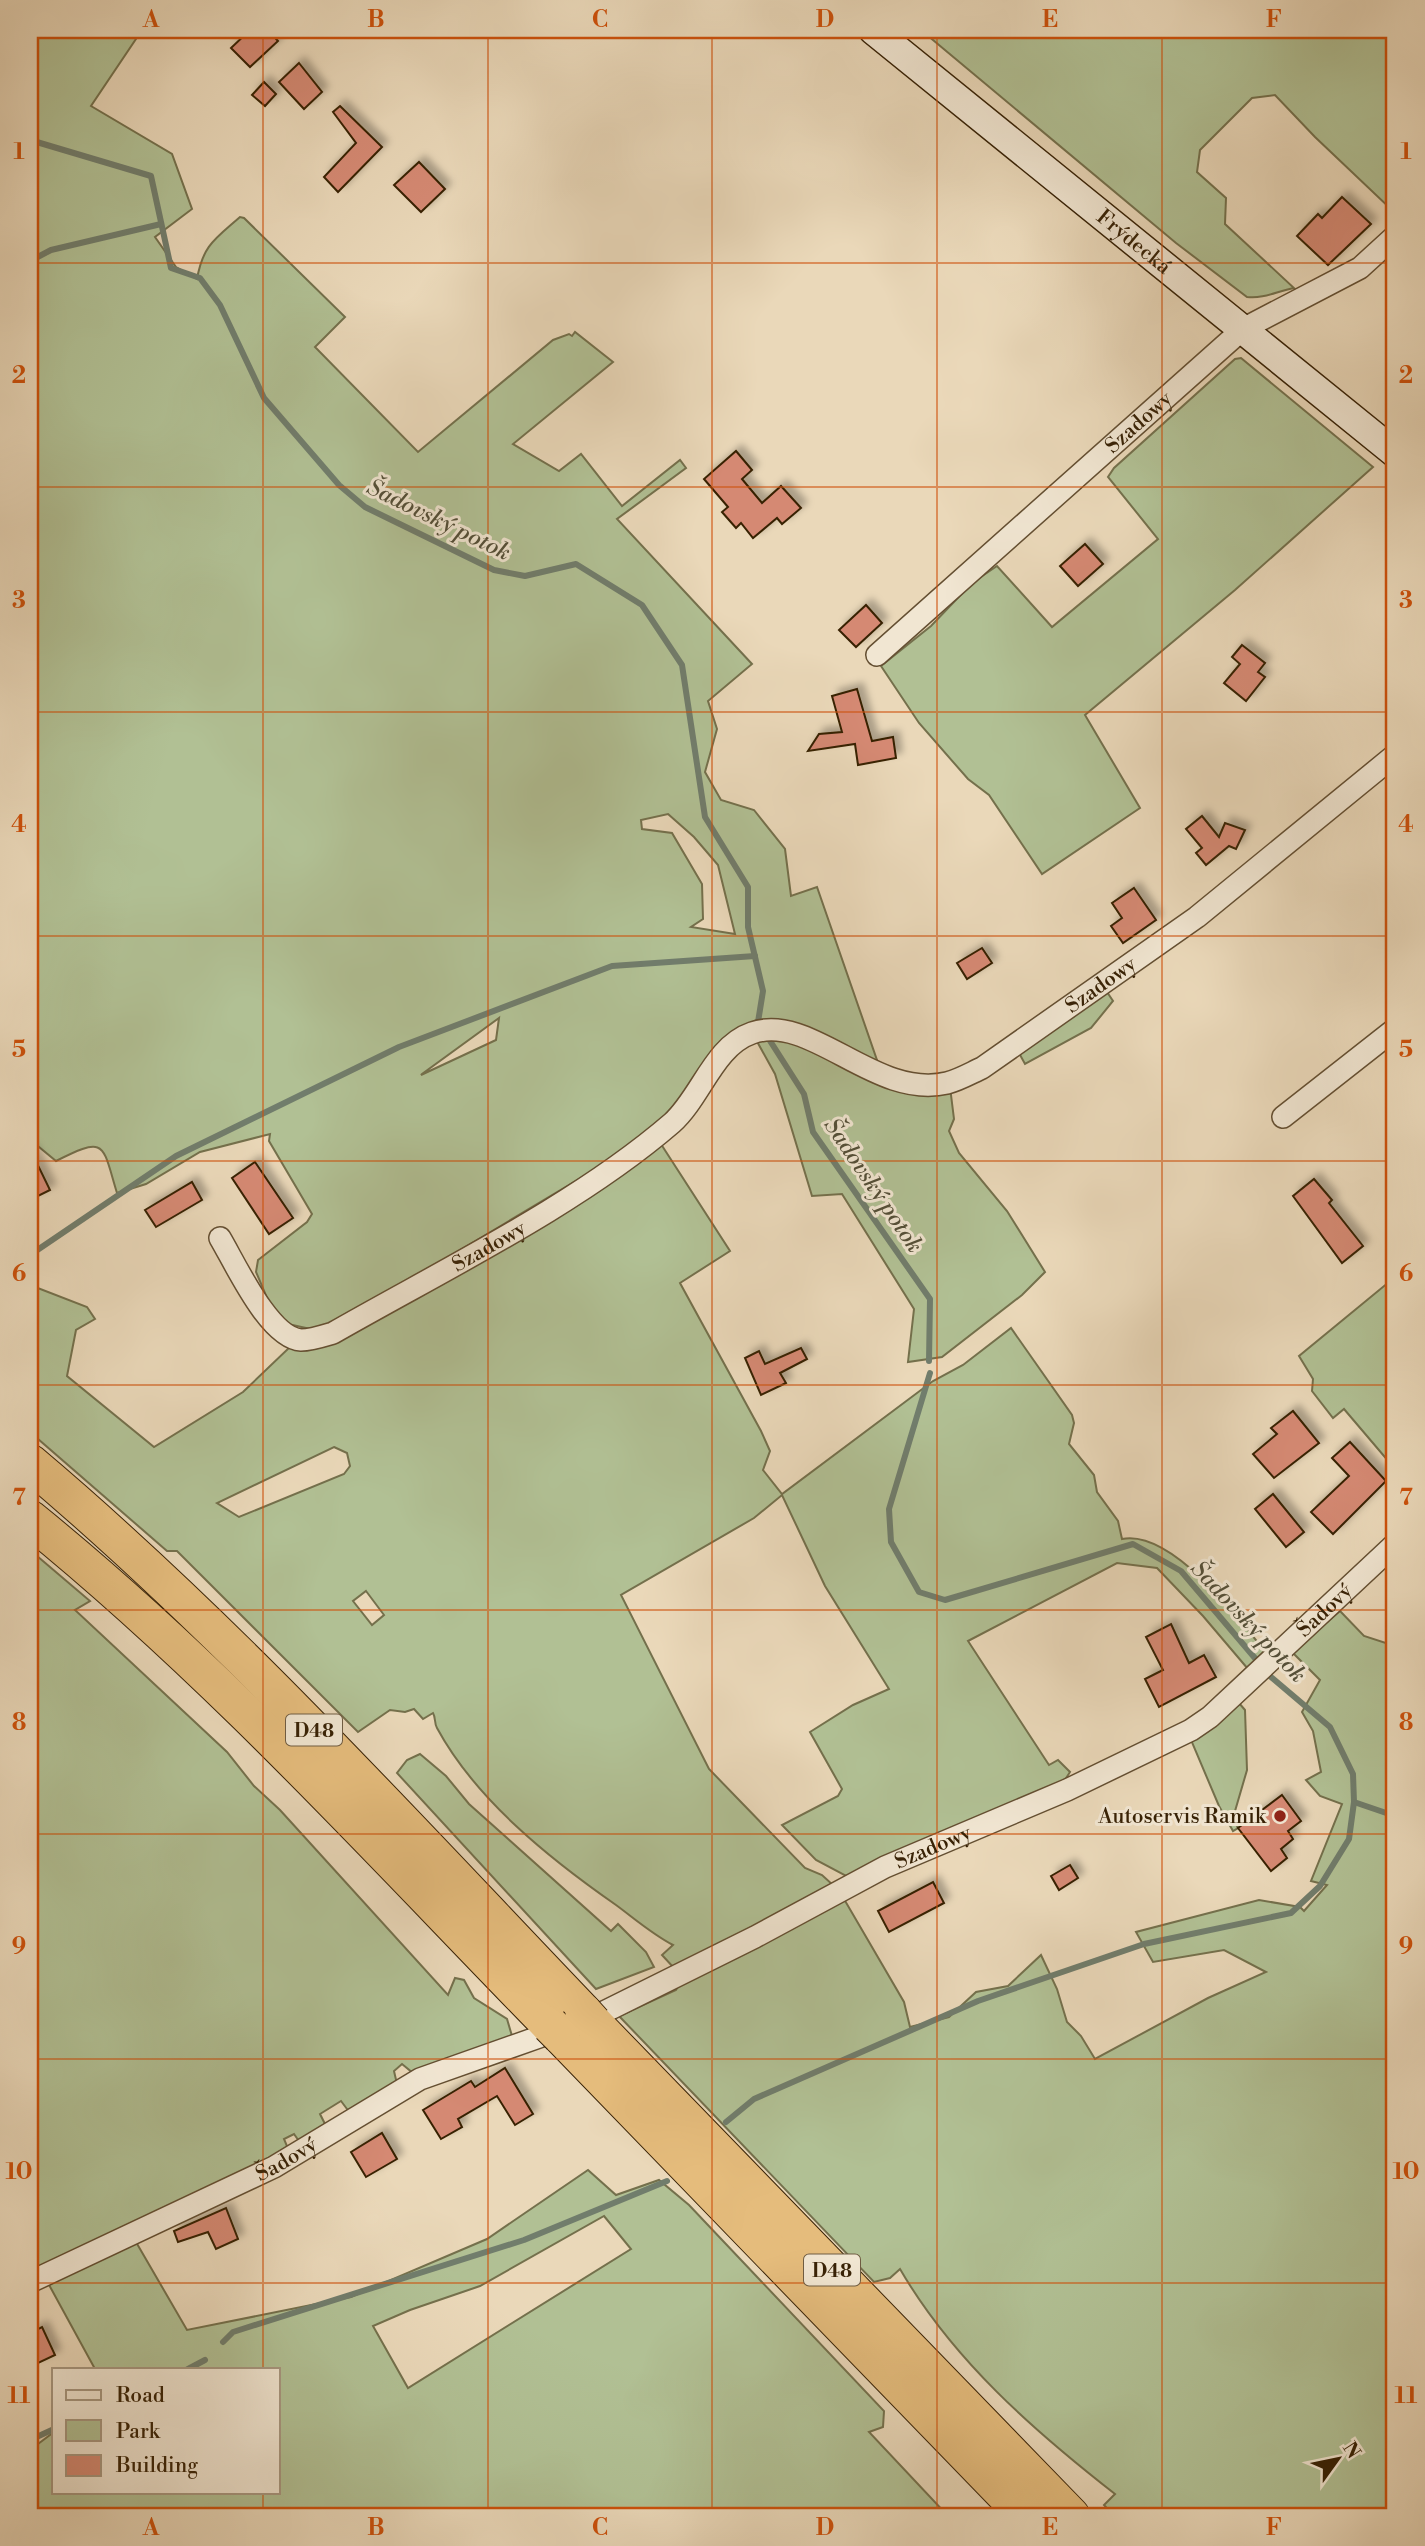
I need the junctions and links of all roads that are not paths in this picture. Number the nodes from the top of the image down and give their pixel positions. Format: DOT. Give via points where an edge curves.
graph roads {
  1 [pos="873,30"];
  2 [pos="1395,236"];
  3 [pos="1243,329"];
  4 [pos="1395,453"];
  5 [pos="877,655"];
  6 [pos="1395,755"];
  7 [pos="1395,1029"];
  8 [pos="1283,1117"];
  9 [pos="220,1238"];
  10 [pos="30,1463"];
  11 [pos="30,1519"];
  12 [pos="1395,1544"];
  13 [pos="1253,1675"];
  14 [pos="572,2024"];
  15 [pos="30,2282"];
  16 [pos="1026,2516"];
  17 [pos="1071,2516"];
  1 -- 3 [label="main road, Frýdecká"];
  2 -- 3 [label="street, Szadowy" via="1360,268"];
  3 -- 4 [label="main road, Frýdecká"];
  3 -- 5 [label="street, Szadowy"];
  6 -- 9 [label="street, Szadowy" via="1197,917 982,1068 947,1083 905,1084 795,1033 762,1031 735,1042 693,1100 634,1153 515,1229 333,1333 299,1340 275,1327"];
  7 -- 8 [label="street"];
  10 -- 14 [label="highway, D48" via="131,1550 275,1689"];
  11 -- 14 [label="highway, D48" via="156,1629"];
  12 -- 13 [label="street, Šadový"];
  13 -- 14 [label="street, Szadowy" via="1191,1730 1067,1790 885,1867 755,1937"];
  14 -- 15 [label="street, Šadový" via="420,2079 274,2166"];
  14 -- 16 [label="highway, D48"];
  14 -- 17 [label="highway, D48"];
}
